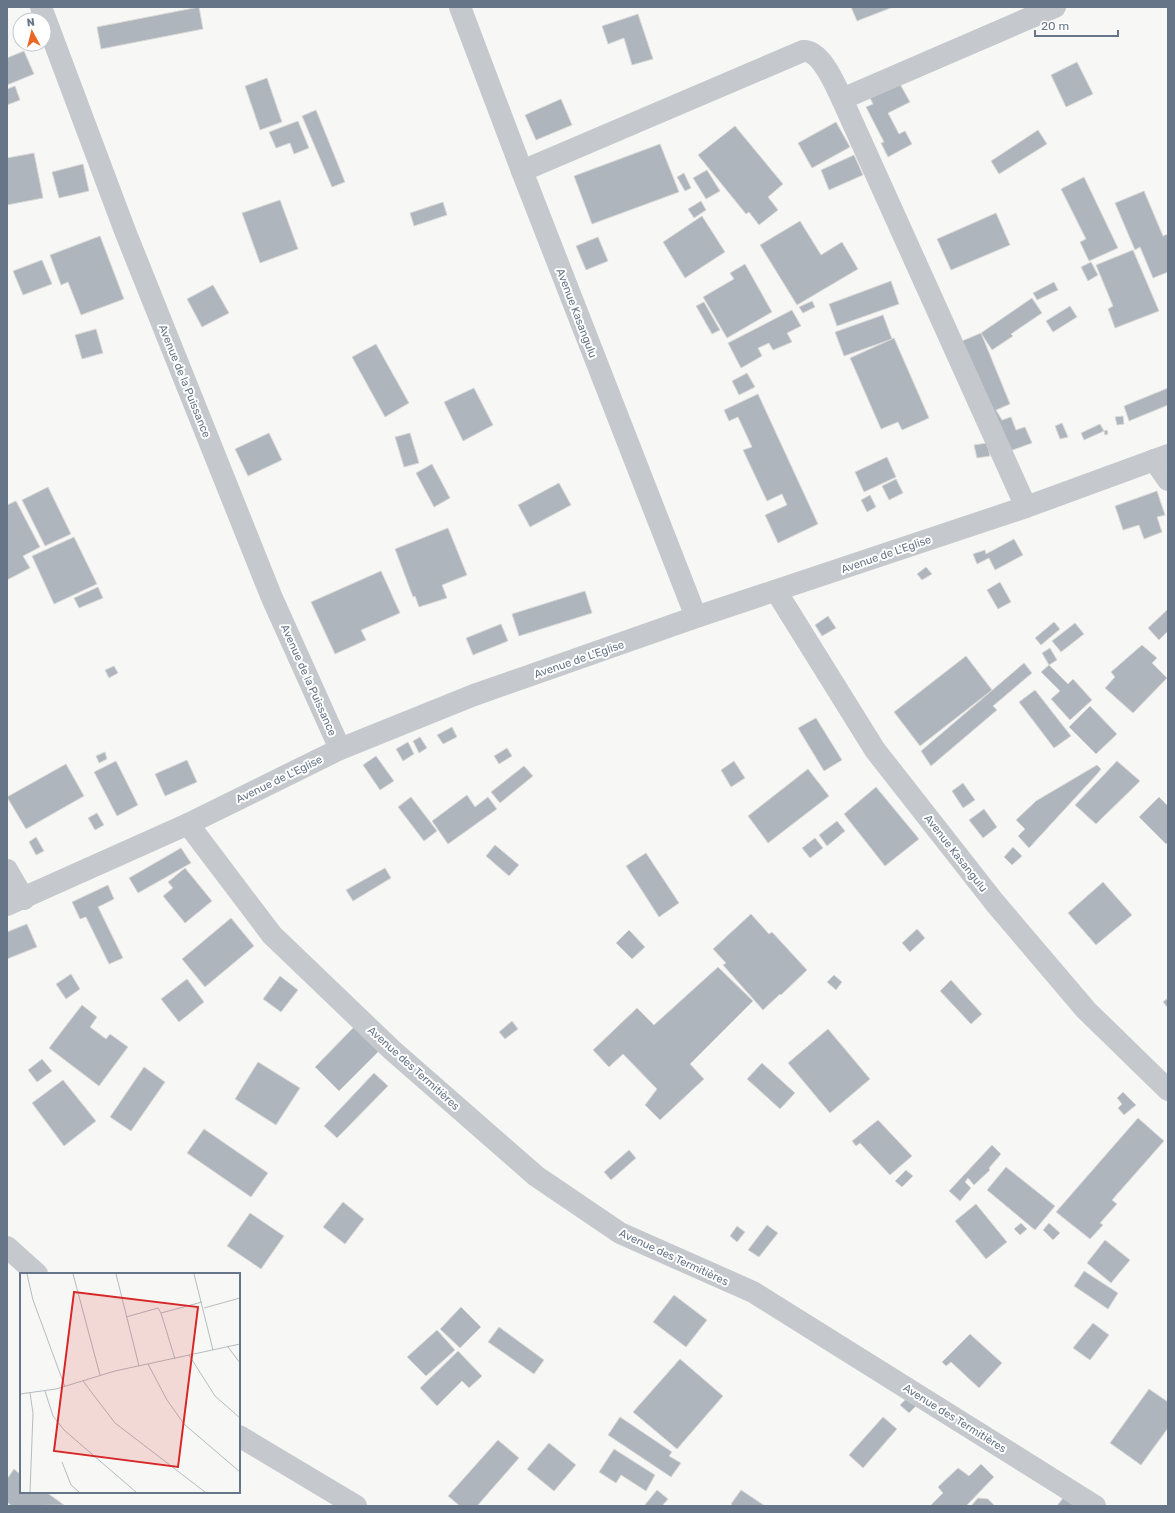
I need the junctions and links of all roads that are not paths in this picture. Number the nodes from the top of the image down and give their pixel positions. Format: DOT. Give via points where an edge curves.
graph roads {
  1 [pos="41,7"];
  2 [pos="460,7"];
  3 [pos="1055,7"];
  4 [pos="842,98"];
  5 [pos="522,171"];
  6 [pos="1161,458"];
  7 [pos="1168,480"];
  8 [pos="1026,507"];
  9 [pos="776,592"];
  10 [pos="696,617"];
  11 [pos="340,749"];
  12 [pos="188,824"];
  13 [pos="7,870"];
  14 [pos="15,902"];
  15 [pos="1168,1090"];
  16 [pos="7,1247"];
  17 [pos="35,1273"];
  18 [pos="240,1437"];
  19 [pos="356,1506"];
  20 [pos="1095,1506"];
  1 -- 11 [label="street, Avenue de la Puissance" via="125,231 272,598"];
  2 -- 5 [label="street, Avenue Kasangulu"];
  3 -- 4 [label="street"];
  4 -- 5 [label="street" via="815,54 803,51"];
  4 -- 8 [label="street"];
  5 -- 10 [label="street, Avenue Kasangulu"];
  6 -- 7 [label="street"];
  6 -- 8 [label="street, Avenue de L'Eglise"];
  8 -- 9 [label="street, Avenue de L'Eglise"];
  9 -- 10 [label="street, Avenue de L'Eglise"];
  9 -- 15 [label="street, Avenue Kasangulu" via="875,750 980,885 1086,1010"];
  10 -- 11 [label="street, Avenue de L'Eglise" via="474,696"];
  11 -- 12 [label="street, Avenue de L'Eglise"];
  12 -- 14 [label="street, Avenue de L'Eglise"];
  12 -- 20 [label="street, Avenue des Termitières" via="272,935 392,1050 536,1176 620,1233 753,1292"];
  13 -- 14 [label="street"];
  16 -- 17 [label="street"];
  18 -- 19 [label="street"];
}
